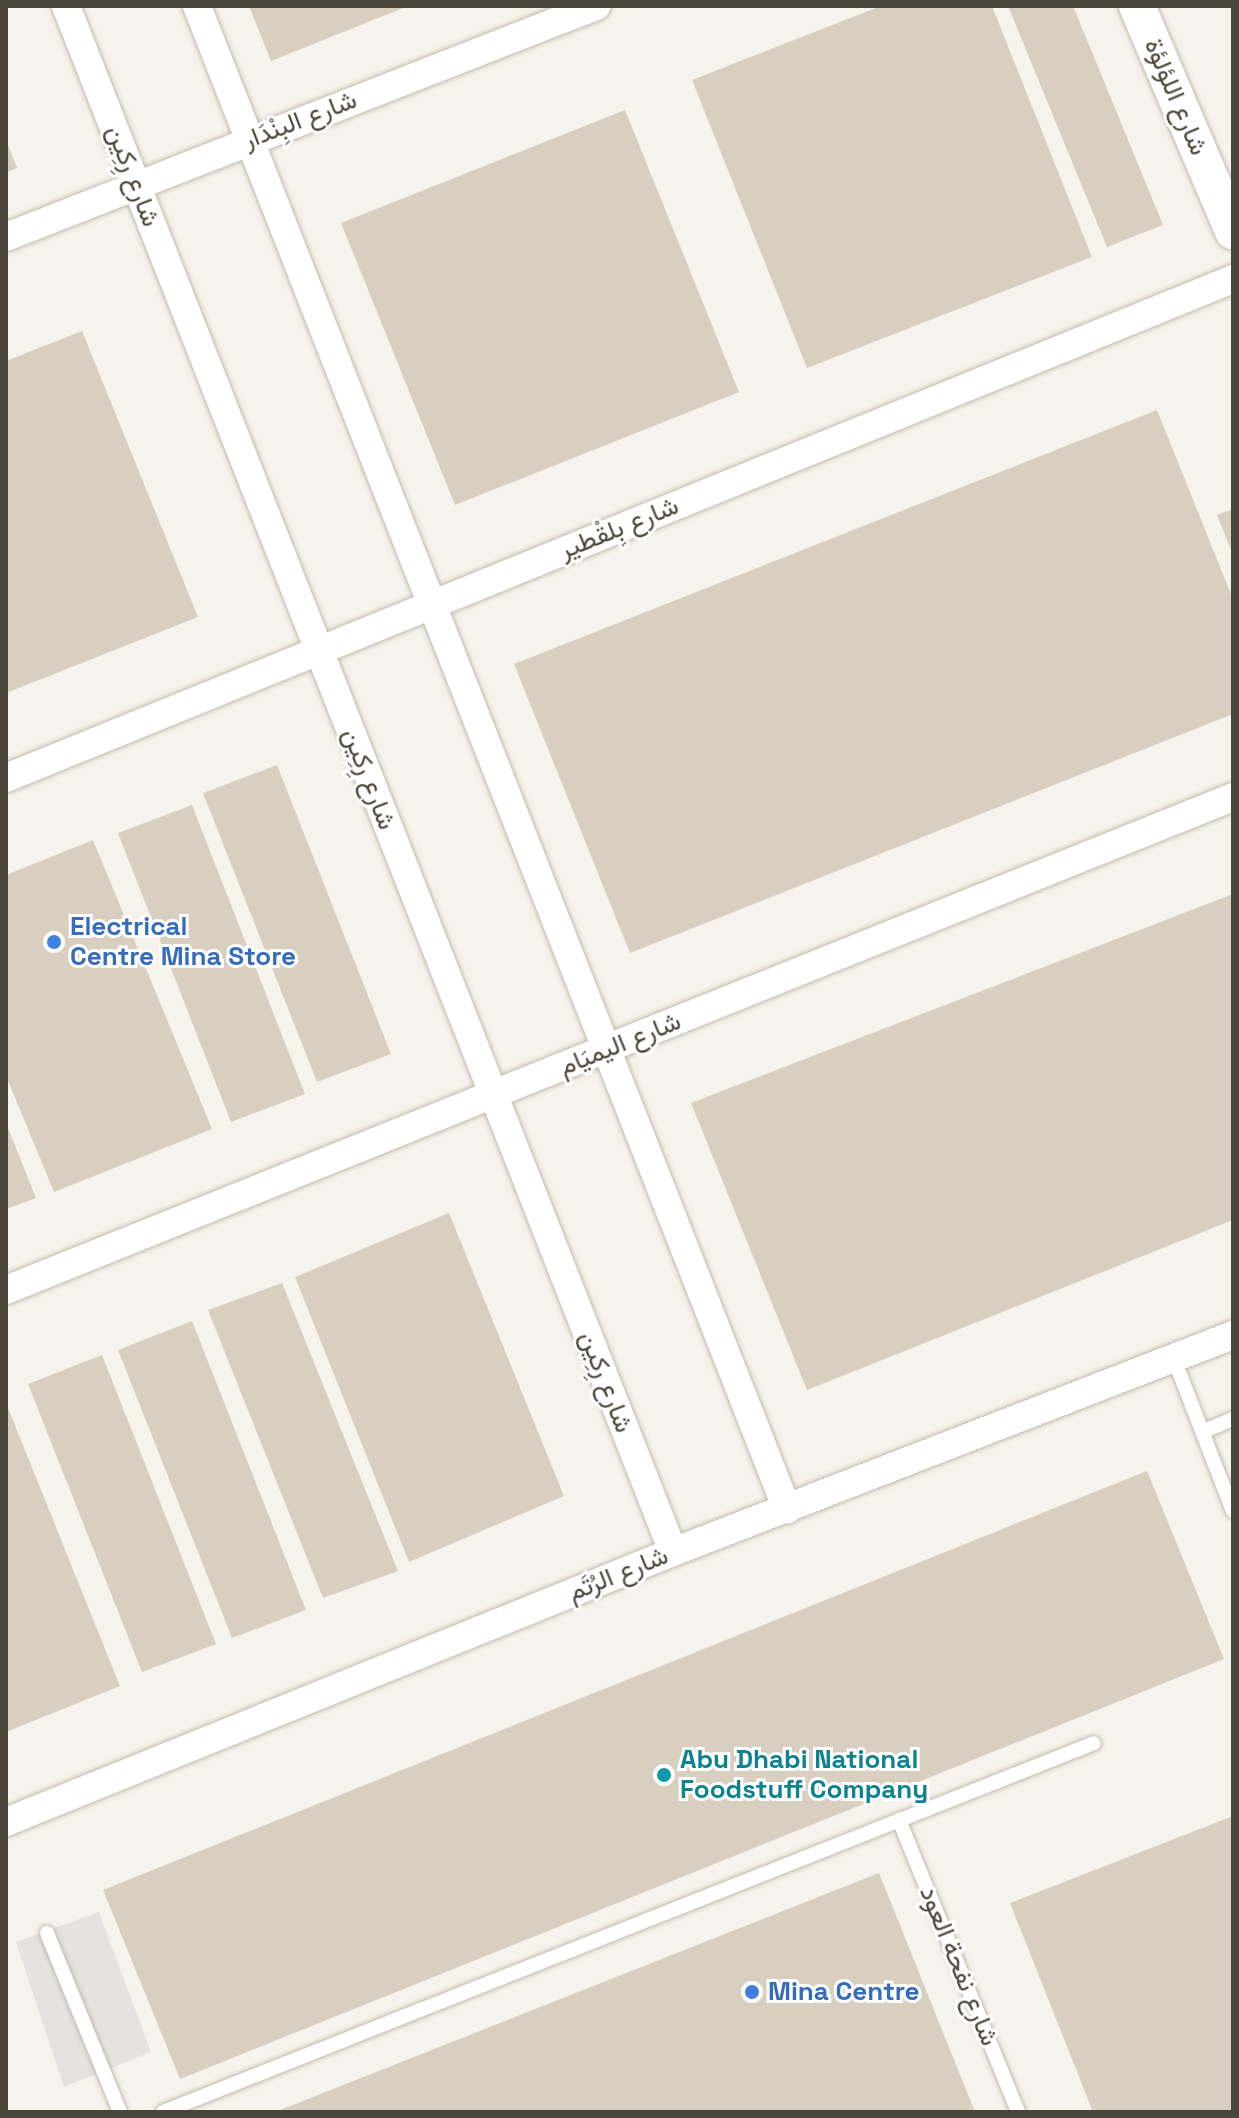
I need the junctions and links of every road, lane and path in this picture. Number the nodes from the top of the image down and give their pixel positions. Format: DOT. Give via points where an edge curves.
graph roads {
  1 [pos="66,6"];
  2 [pos="197,6"];
  3 [pos="596,6"];
  4 [pos="1137,6"];
  5 [pos="249,139"];
  6 [pos="137,185"];
  7 [pos="1233,231"];
  8 [pos="6,237"];
  9 [pos="1233,279"];
  10 [pos="431,605"];
  11 [pos="319,651"];
  12 [pos="6,778"];
  13 [pos="1233,797"];
  14 [pos="606,1049"];
  15 [pos="493,1095"];
  16 [pos="6,1290"];
  17 [pos="1233,1335"];
  18 [pos="1174,1359"];
  19 [pos="1233,1419"];
  20 [pos="1202,1432"];
  21 [pos="787,1509"];
  22 [pos="1233,1511"];
  23 [pos="673,1552"];
  24 [pos="1094,1743"];
  25 [pos="899,1820"];
  26 [pos="6,1822"];
  27 [pos="47,1933"];
  28 [pos="120,2112"];
  29 [pos="163,2112"];
  30 [pos="1018,2112"];
  1 -- 6 [label="street, شارع رِكِين"];
  2 -- 5 [label="street"];
  3 -- 5 [label="street, شارع البِنْدَار"];
  4 -- 7 [label="street, شارع اللؤلؤة"];
  5 -- 6 [label="street, شارع البِنْدَار"];
  5 -- 10 [label="street"];
  6 -- 8 [label="street, شارع البِنْدَار"];
  6 -- 11 [label="street, شارع رِكِين"];
  9 -- 10 [label="street, شارع بِلقْطير"];
  10 -- 11 [label="street, شارع بِلقْطير"];
  10 -- 14 [label="street"];
  11 -- 12 [label="street, شارع بِلقْطير"];
  11 -- 15 [label="street, شارع رِكِين"];
  13 -- 14 [label="street, شارع اليميَام"];
  14 -- 15 [label="street, شارع اليميَام"];
  14 -- 21 [label="street"];
  15 -- 16 [label="street, شارع اليميَام"];
  15 -- 23 [label="street, شارع رِكِين"];
  17 -- 18 [label="street, شارع الرُتَم"];
  18 -- 20 [label="lane"];
  18 -- 21 [label="street, شارع الرُتَم"];
  19 -- 20 [label="lane"];
  20 -- 22 [label="lane"];
  21 -- 23 [label="street, شارع الرُتَم"];
  23 -- 26 [label="street, شارع الرُتَم"];
  24 -- 25 [label="lane"];
  25 -- 29 [label="lane"];
  25 -- 30 [label="lane, شارع نفحة العود"];
  27 -- 28 [label="lane"];
}
